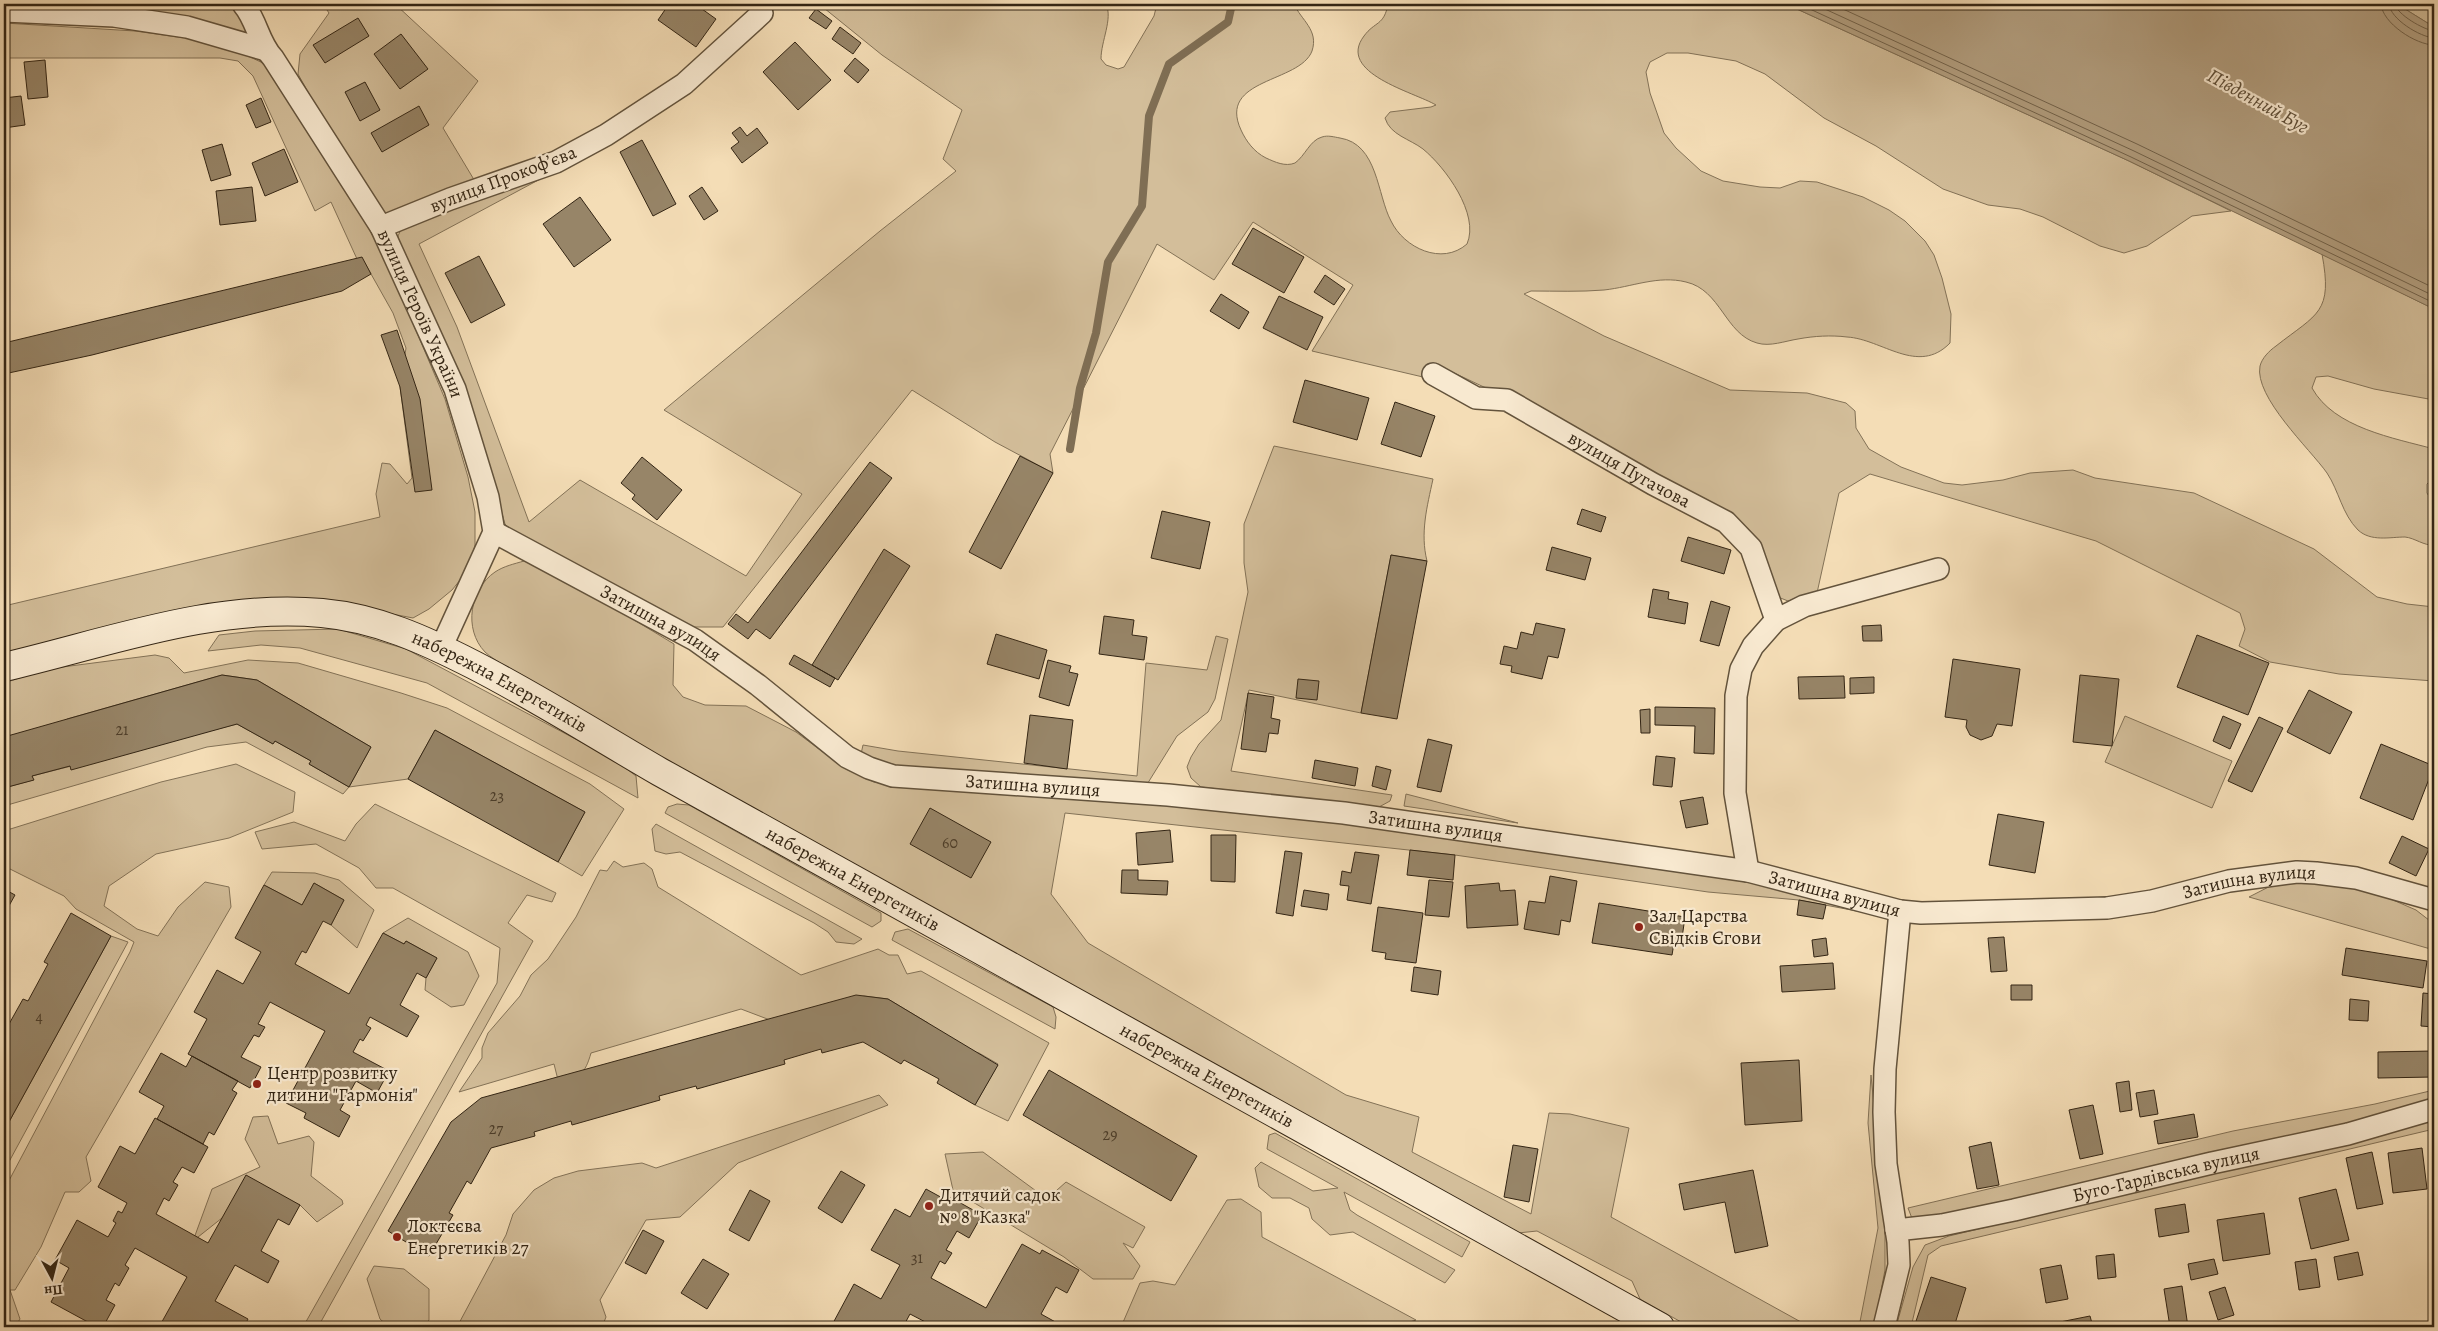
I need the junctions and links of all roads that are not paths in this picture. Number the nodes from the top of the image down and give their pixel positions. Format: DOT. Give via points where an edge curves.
graph roads {
  1 [pos="243,4"];
  2 [pos="4,11"];
  3 [pos="762,13"];
  4 [pos="266,50"];
  5 [pos="381,227"];
  6 [pos="1433,374"];
  7 [pos="494,532"];
  8 [pos="1938,569"];
  9 [pos="1776,620"];
  10 [pos="441,648"];
  11 [pos="4,667"];
  12 [pos="1748,871"];
  13 [pos="2434,900"];
  14 [pos="1900,911"];
  15 [pos="2434,1109"];
  16 [pos="1896,1230"];
  17 [pos="1660,1327"];
  18 [pos="1884,1327"];
  1 -- 4 [label="street, вулиця Героїв України" via="251,14"];
  2 -- 4 [label="street" via="114,16 187,27"];
  3 -- 5 [label="street, вулиця Прокофʼєва" via="684,84 606,135 556,162"];
  4 -- 5 [label="street, вулиця Героїв України"];
  5 -- 7 [label="street, вулиця Героїв України" via="455,389 488,498"];
  6 -- 9 [label="street, вулиця Пугачова" via="1476,398 1507,400 1726,522 1751,548"];
  7 -- 10 [label="street"];
  7 -- 12 [label="street, Затишна вулиця" via="696,640 847,757 893,776 1168,795 1344,813"];
  8 -- 9 [label="street" via="1804,606"];
  9 -- 12 [label="street" via="1753,646 1741,669 1736,696 1735,793"];
  10 -- 11 [label="street, набережна Енергетиків" via="392,627 345,616 272,612 164,626"];
  10 -- 17 [label="street, набережна Енергетиків" via="512,684 660,772"];
  12 -- 14 [label="street, Затишна вулиця"];
  13 -- 14 [label="street, Затишна вулиця" via="2356,878 2297,872 2229,881 2152,901 2107,908 1943,914"];
  14 -- 16 [label="street" via="1884,1090 1886,1164"];
  15 -- 16 [label="street, Буго-Гардівська вулиця" via="2348,1134 2014,1210 1942,1225"];
  16 -- 18 [label="street" via="1899,1265"];
}
